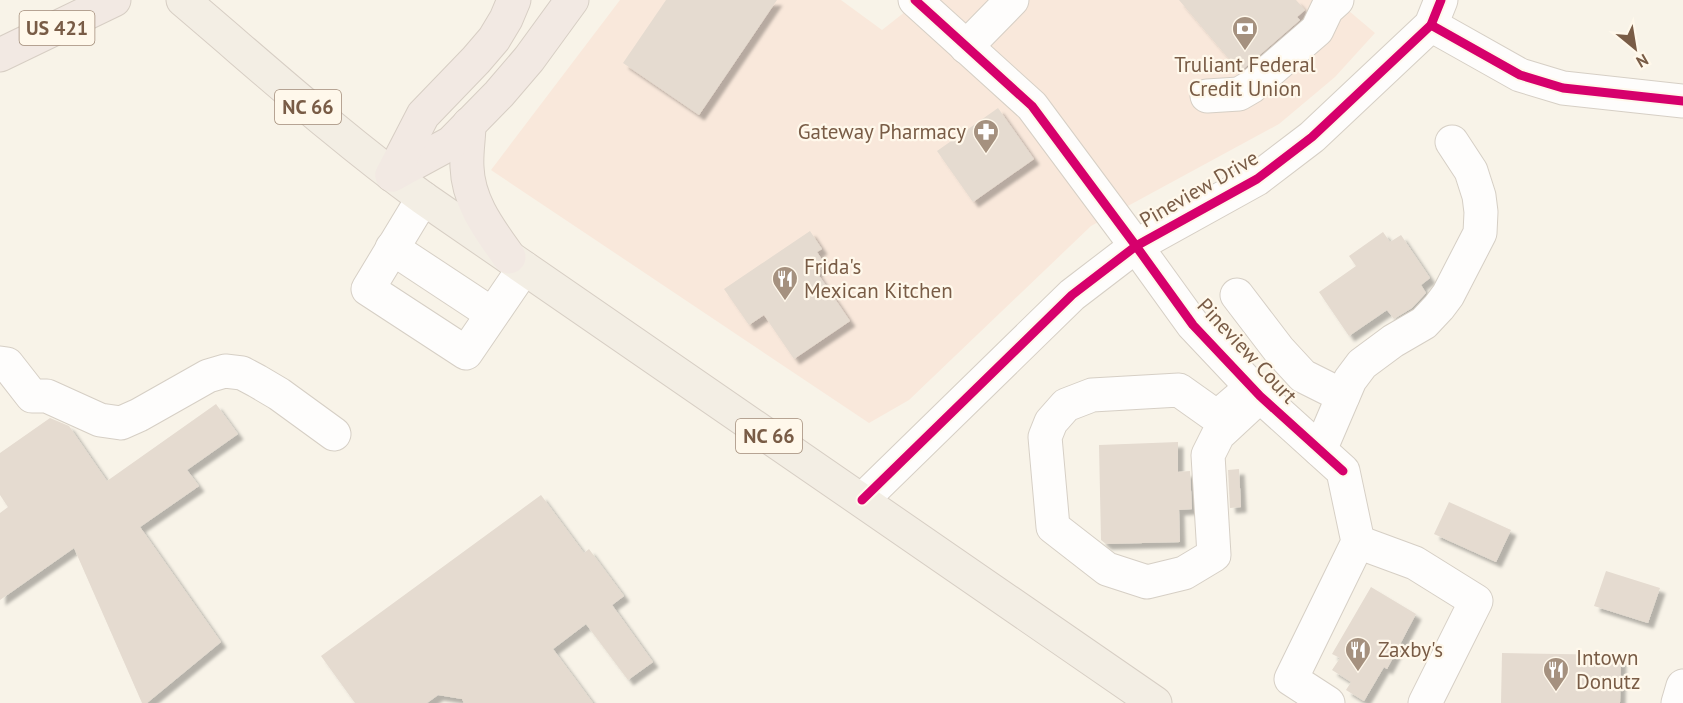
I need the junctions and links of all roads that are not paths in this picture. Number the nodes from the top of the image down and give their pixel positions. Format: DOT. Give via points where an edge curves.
graph roads {
  1 [pos="114,0"];
  2 [pos="183,0"];
  3 [pos="514,0"];
  4 [pos="572,0"];
  5 [pos="915,0"];
  6 [pos="1012,0"];
  7 [pos="1337,0"];
  8 [pos="1436,12"];
  9 [pos="966,46"];
  10 [pos="0,55"];
  11 [pos="1207,96"];
  12 [pos="1683,101"];
  13 [pos="470,124"];
  14 [pos="1452,142"];
  15 [pos="392,175"];
  16 [pos="423,198"];
  17 [pos="1136,246"];
  18 [pos="392,248"];
  19 [pos="517,262"];
  20 [pos="1237,295"];
  21 [pos="492,314"];
  22 [pos="0,363"];
  23 [pos="1256,392"];
  24 [pos="1343,396"];
  25 [pos="334,434"];
  26 [pos="1332,460"];
  27 [pos="862,500"];
  28 [pos="1359,542"];
  29 [pos="1683,686"];
  30 [pos="1114,688"];
  31 [pos="1155,703"];
  32 [pos="1328,703"];
  33 [pos="1425,703"];
  34 [pos="1677,703"];
  1 -- 10 [label="highway, US 421"];
  2 -- 15 [label="main road, NC 66"];
  3 -- 15 [label="highway" via="494,39 423,115"];
  4 -- 13 [label="highway" via="530,59"];
  5 -- 9 [label="street, Pineview Court"];
  6 -- 9 [label="street"];
  7 -- 11 [label="street" via="1327,9 1317,30 1251,87 1239,94"];
  8 -- 12 [label="street" via="1520,75 1563,88"];
  8 -- 17 [label="street, Pineview Drive" via="1312,137 1257,179"];
  9 -- 17 [label="street, Pineview Court" via="1032,106"];
  13 -- 15 [label="highway" via="451,143"];
  13 -- 19 [label="highway" via="467,168 471,192 481,217"];
  14 -- 24 [label="street" via="1471,171 1479,196 1480,233 1439,307 1424,322 1362,364"];
  15 -- 16 [label="main road, NC 66"];
  16 -- 18 [label="street"];
  16 -- 19 [label="main road, NC 66"];
  17 -- 23 [label="street, Pineview Court" via="1193,325"];
  17 -- 27 [label="street, Pineview Drive" via="1072,295"];
  18 -- 21 [label="street"];
  18 -- 21 [label="street" via="368,289 466,353"];
  19 -- 21 [label="street"];
  19 -- 27 [label="main road, NC 66"];
  20 -- 24 [label="street" via="1303,376"];
  22 -- 25 [label="street" via="7,364 32,396 47,396 100,420 121,423 208,376 225,371 242,373"];
  23 -- 23 [label="street" via="1217,417 1179,390 1092,395 1066,405 1051,422 1045,437 1053,527 1107,569 1147,582 1185,573 1214,555 1208,455 1218,435"];
  23 -- 26 [label="street, Pineview Court"];
  24 -- 26 [label="street" via="1334,420"];
  26 -- 28 [label="street"];
  27 -- 30 [label="main road, NC 66"];
  28 -- 32 [label="street" via="1291,679"];
  28 -- 33 [label="street" via="1414,563 1476,601"];
  29 -- 34 [label="street"];
  30 -- 31 [label="main road, NC 66"];
}
